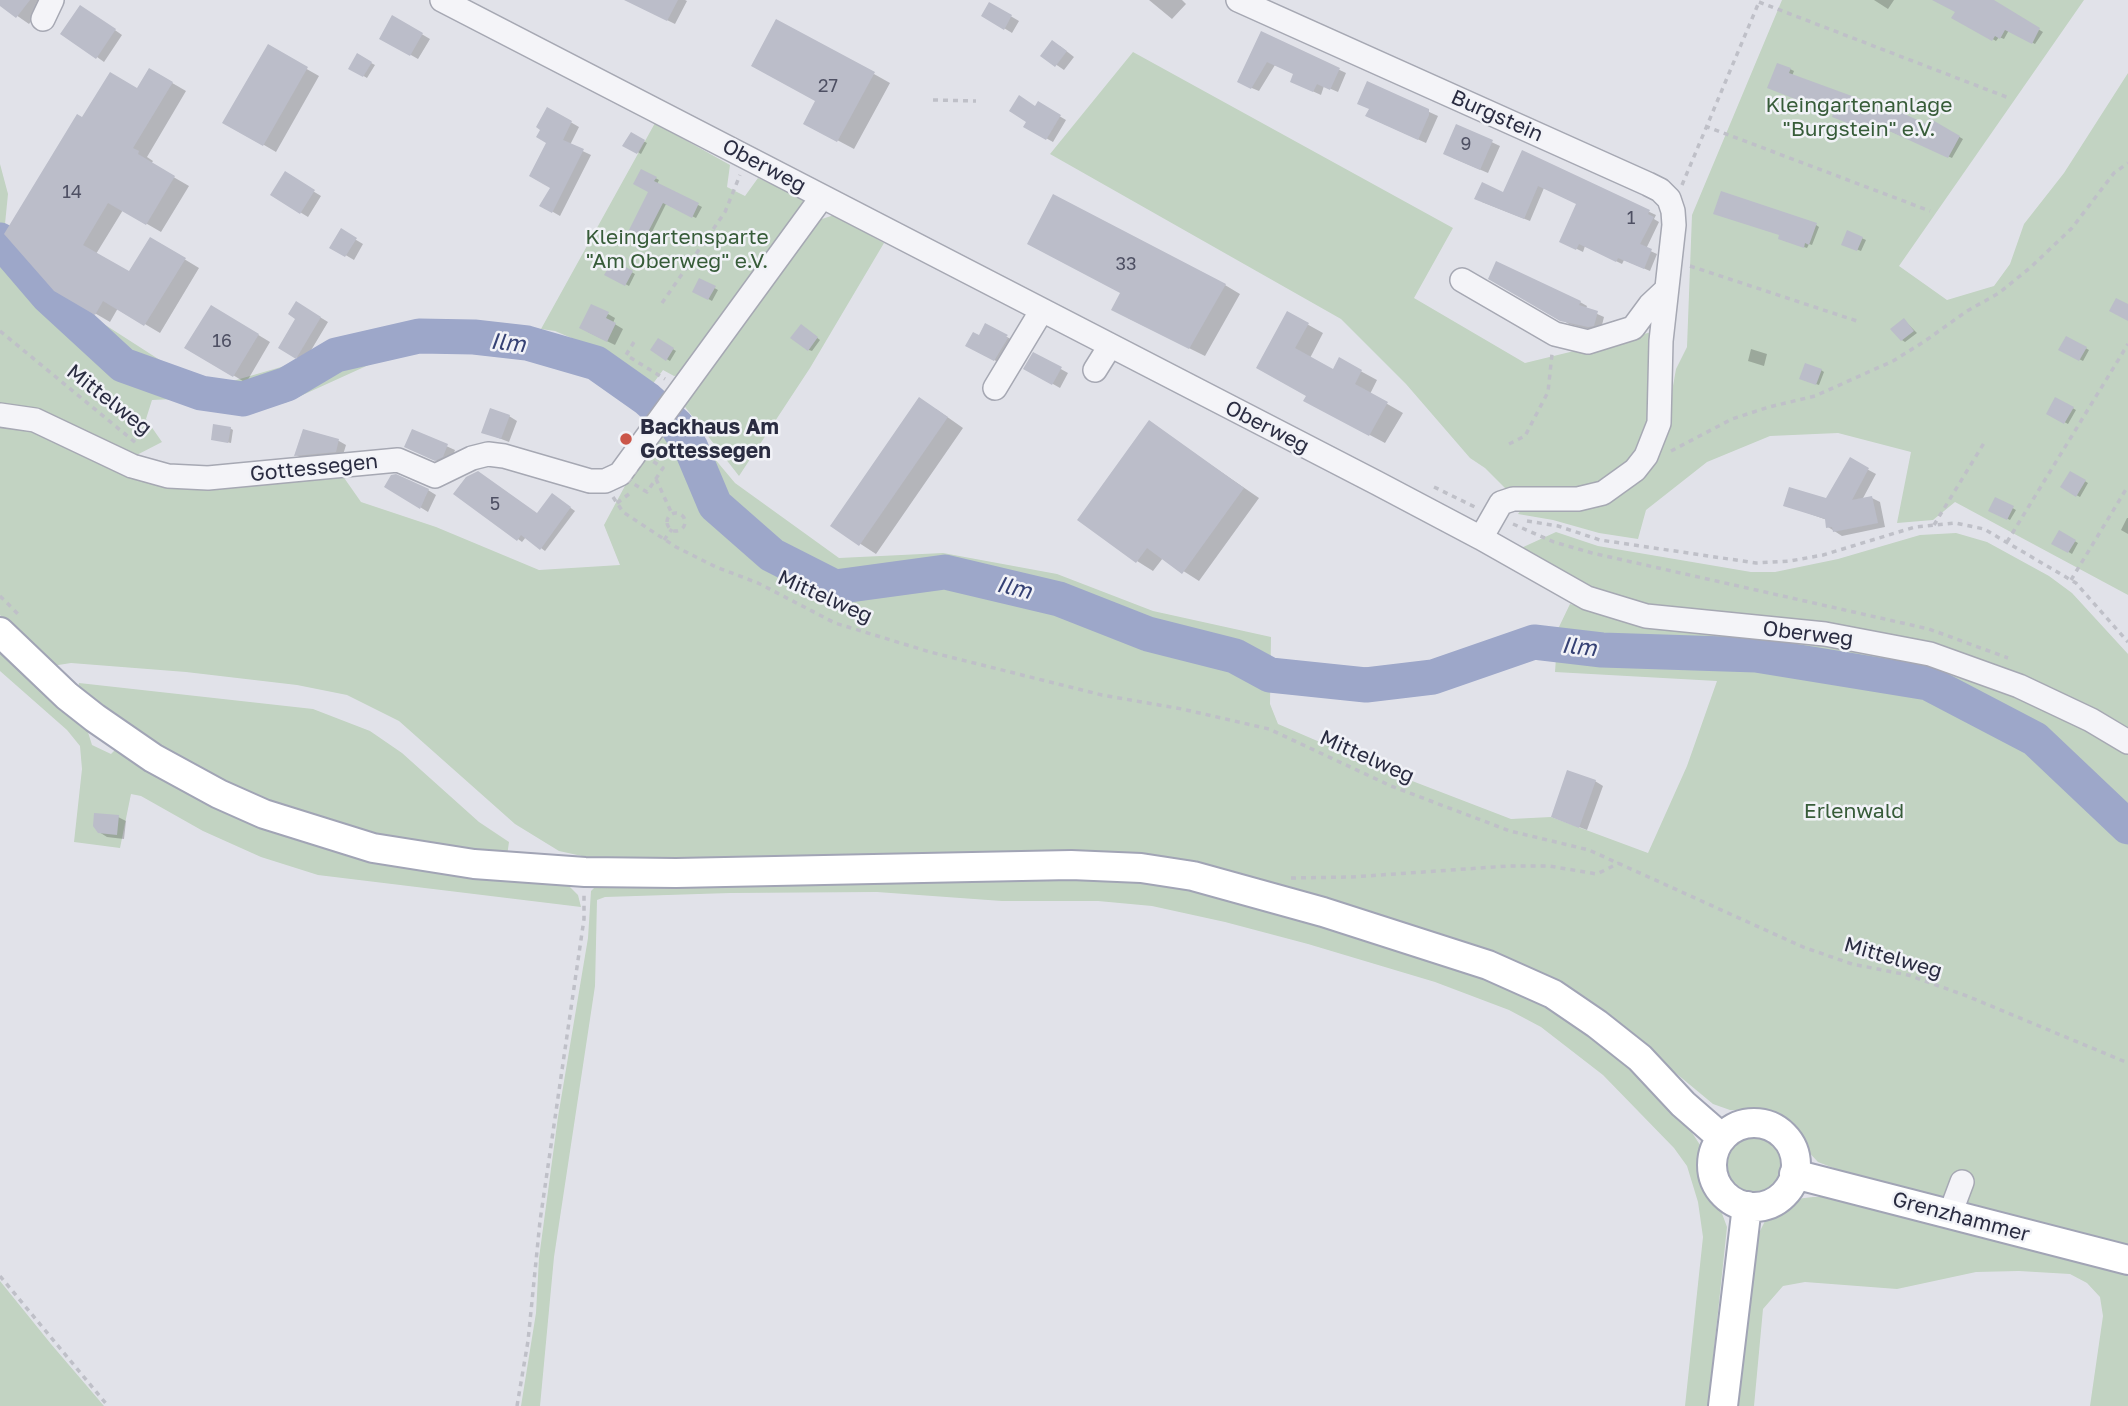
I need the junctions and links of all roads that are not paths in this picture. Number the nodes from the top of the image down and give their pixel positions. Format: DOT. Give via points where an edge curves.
graph roads {
  1 [pos="442,0"];
  2 [pos="1238,0"];
  3 [pos="822,197"];
  4 [pos="1462,280"];
  5 [pos="1666,290"];
  6 [pos="1042,310"];
  7 [pos="1110,346"];
  8 [pos="1095,370"];
  9 [pos="995,388"];
  10 [pos="0,415"];
  11 [pos="1481,538"];
  12 [pos="0,632"];
  13 [pos="2128,742"];
  14 [pos="1721,1138"];
  15 [pos="1794,1174"];
  16 [pos="1962,1182"];
  17 [pos="1747,1206"];
  18 [pos="1950,1214"];
  19 [pos="2128,1260"];
  20 [pos="1723,1406"];
  1 -- 3 [label="street, Oberweg"];
  2 -- 5 [label="street, Burgstein" via="1660,190 1669,199 1674,225"];
  3 -- 6 [label="street, Oberweg"];
  3 -- 10 [label="street, Gottessegen" via="650,435 620,474 605,481 488,454 435,476 398,460 208,478 169,476 132,466 35,420"];
  4 -- 5 [label="street" via="1555,334 1588,342 1633,328"];
  5 -- 11 [label="street" via="1659,423 1646,456 1603,493 1578,499 1501,503"];
  6 -- 7 [label="street, Oberweg"];
  6 -- 9 [label="street"];
  7 -- 8 [label="street"];
  7 -- 11 [label="street, Oberweg"];
  11 -- 13 [label="street, Oberweg" via="1566,594 1646,616 1825,634 1930,654 2019,686"];
  12 -- 14 [label="main road" via="57,687 153,758 264,814 373,848 474,864 584,872 1070,864 1141,868 1193,876 1413,940 1553,994 1640,1058"];
  14 -- 15 [label="main road" via="1746,1124 1771,1127 1790,1145"];
  14 -- 17 [label="main road" via="1713,1156 1716,1182 1728,1197"];
  15 -- 17 [label="main road" via="1786,1191 1774,1201"];
  15 -- 18 [label="main road, Grenzhammer"];
  16 -- 18 [label="street"];
  17 -- 20 [label="main road"];
  18 -- 19 [label="main road, Grenzhammer"];
}
